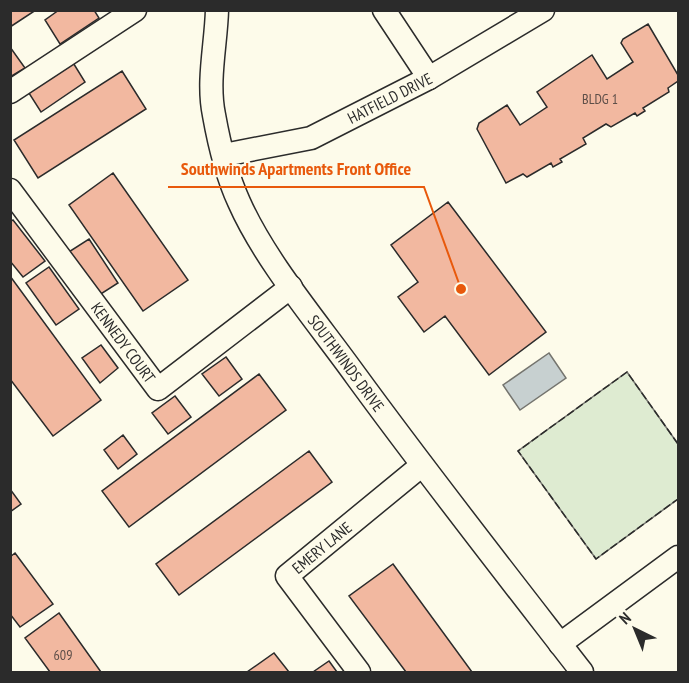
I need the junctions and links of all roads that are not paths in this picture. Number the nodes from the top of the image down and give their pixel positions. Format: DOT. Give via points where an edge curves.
graph roads {
  1 [pos="135,10"];
  2 [pos="217,10"];
  3 [pos="384,10"];
  4 [pos="543,10"];
  5 [pos="429,78"];
  6 [pos="10,92"];
  7 [pos="224,155"];
  8 [pos="10,190"];
  9 [pos="291,286"];
  10 [pos="422,466"];
  11 [pos="678,557"];
  12 [pos="560,644"];
  13 [pos="359,672"];
  14 [pos="582,672"];
  1 -- 6 [label="street"];
  2 -- 7 [label="street, SOUTHWINDS DRIVE" via="211,84 213,113"];
  3 -- 5 [label="street"];
  4 -- 5 [label="street, HATFIELD DRIVE"];
  5 -- 7 [label="street, HATFIELD DRIVE" via="311,138"];
  7 -- 9 [label="street, SOUTHWINDS DRIVE" via="238,201"];
  8 -- 9 [label="street, KENNEDY COURT" via="158,389"];
  9 -- 10 [label="street, SOUTHWINDS DRIVE"];
  10 -- 12 [label="street, SOUTHWINDS DRIVE"];
  10 -- 13 [label="street, EMERY LANE" via="287,576"];
  11 -- 12 [label="street"];
  12 -- 14 [label="street, SOUTHWINDS DRIVE"];
}
